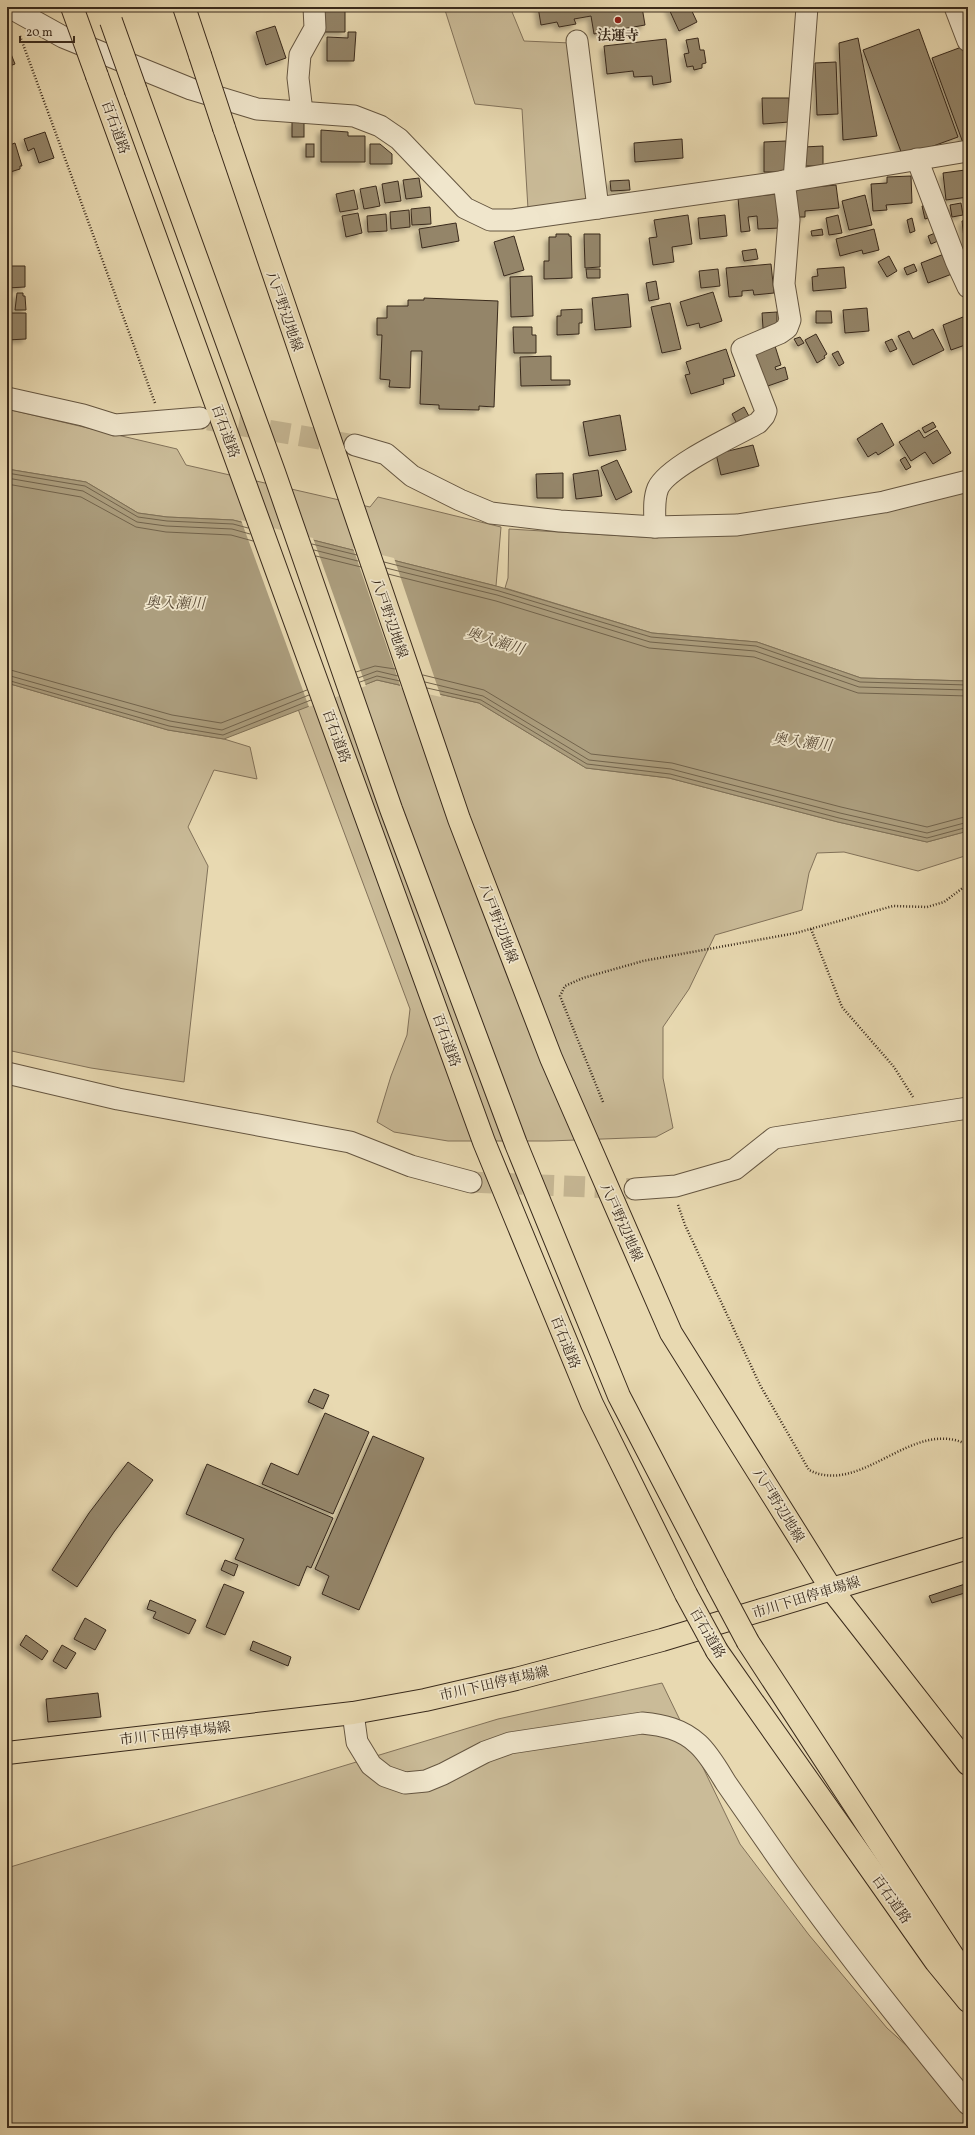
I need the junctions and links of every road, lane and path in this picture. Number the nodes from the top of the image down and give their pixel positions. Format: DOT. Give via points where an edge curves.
graph roads {
  1 [pos="10,7"];
  2 [pos="72,7"];
  3 [pos="184,7"];
  4 [pos="314,7"];
  5 [pos="807,7"];
  6 [pos="955,7"];
  7 [pos="108,14"];
  8 [pos="577,41"];
  9 [pos="968,41"];
  10 [pos="302,112"];
  11 [pos="968,151"];
  12 [pos="917,159"];
  13 [pos="789,181"];
  14 [pos="598,208"];
  15 [pos="968,287"];
  16 [pos="7,398"];
  17 [pos="200,418"];
  18 [pos="161,420"];
  19 [pos="355,445"];
  20 [pos="968,481"];
  21 [pos="655,527"];
  22 [pos="968,884"];
  23 [pos="811,929"];
  24 [pos="7,1073"];
  25 [pos="603,1102"];
  26 [pos="968,1108"];
  27 [pos="923,1115"];
  28 [pos="471,1182"];
  29 [pos="676,1186"];
  30 [pos="635,1189"];
  31 [pos="968,1445"];
  32 [pos="968,1548"];
  33 [pos="832,1590"];
  34 [pos="353,1713"];
  35 [pos="7,1753"];
  36 [pos="968,1764"];
  37 [pos="968,1975"];
  38 [pos="968,2001"];
  39 [pos="968,2104"];
  1 -- 10 [label="street" via="63,37 191,89 257,110"];
  1 -- 18 [label="path"];
  2 -- 38 [label="main road, 百石道路, bridge" via="484,1142 592,1404 717,1652 936,1962"];
  3 -- 33 [label="main road, 八戸野辺地線, bridge" via="459,819 551,1058 671,1333"];
  4 -- 10 [label="street" via="315,28 300,55 298,78"];
  5 -- 13 [label="street"];
  6 -- 9 [label="street"];
  7 -- 37 [label="main road, 百石道路, bridge" via="274,472 391,809 516,1144 620,1396 748,1642 953,1956"];
  8 -- 14 [label="street"];
  10 -- 14 [label="street" via="354,116 380,126 399,139 465,208 490,220 513,220"];
  11 -- 12 [label="street"];
  12 -- 13 [label="street"];
  12 -- 15 [label="street"];
  13 -- 14 [label="street"];
  13 -- 21 [label="street" via="784,284 790,320 787,328 780,333 742,349 766,411 758,423 708,449 665,477 655,498"];
  16 -- 18 [label="street" via="115,425"];
  17 -- 18 [label="street"];
  19 -- 21 [label="street" via="386,454 412,476 491,513 560,521"];
  20 -- 21 [label="street" via="884,502 737,525"];
  22 -- 23 [label="path" via="944,902 927,907 893,906"];
  23 -- 25 [label="path" via="643,961 583,978 565,986 560,996"];
  23 -- 27 [label="path" via="842,1007 894,1067"];
  24 -- 28 [label="street" via="118,1099 350,1142 411,1166"];
  26 -- 27 [label="street"];
  27 -- 29 [label="street" via="774,1138 735,1169"];
  29 -- 30 [label="street"];
  29 -- 31 [label="path" via="678,1206 685,1225 760,1385 809,1470 832,1476 847,1474 910,1445 928,1440 947,1440"];
  32 -- 33 [label="main road, 市川下田停車場線"];
  33 -- 34 [label="main road, 市川下田停車場線" via="662,1640 516,1679"];
  33 -- 36 [label="main road, 八戸野辺地線"];
  34 -- 35 [label="main road, 市川下田停車場線"];
  34 -- 39 [label="street" via="357,1742 371,1766 385,1776 405,1783 426,1781 485,1752 510,1743 642,1723 659,1725 682,1733 698,1744 712,1762 783,1866 864,1974"];
}
